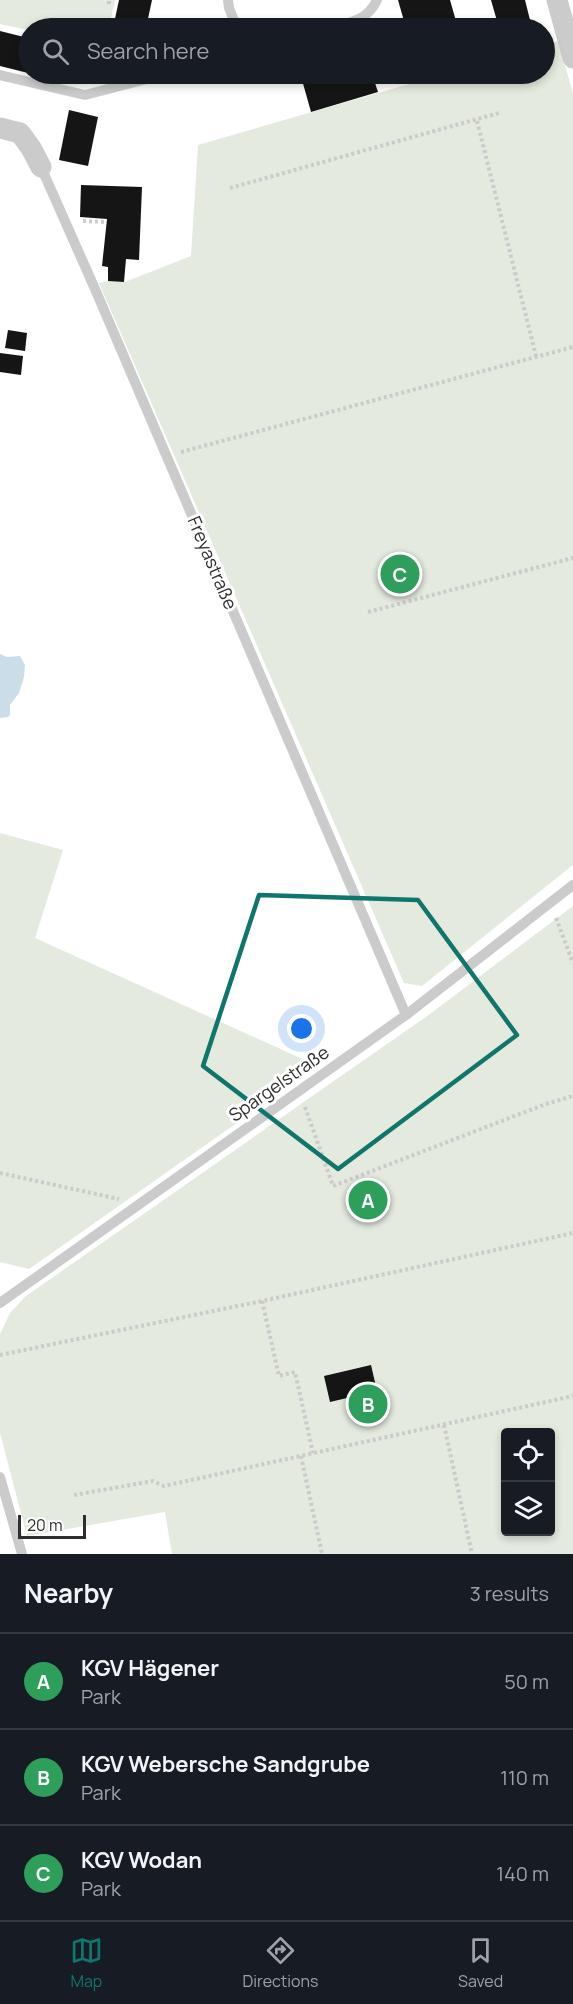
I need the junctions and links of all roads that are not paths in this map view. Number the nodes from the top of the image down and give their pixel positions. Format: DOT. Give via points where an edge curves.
graph roads {
  1 [pos="228,0"];
  2 [pos="377,0"];
  3 [pos="557,0"];
  4 [pos="233,18"];
  5 [pos="361,18"];
  6 [pos="573,58"];
  7 [pos="0,75"];
  8 [pos="18,79"];
  9 [pos="38,84"];
  10 [pos="127,84"];
  11 [pos="0,128"];
  12 [pos="41,167"];
  13 [pos="573,885"];
  14 [pos="406,1015"];
  15 [pos="0,1303"];
  16 [pos="0,1476"];
  17 [pos="22,1554"];
  1 -- 4 [label="lane"];
  2 -- 5 [label="lane"];
  3 -- 6 [label="street"];
  7 -- 8 [label="lane"];
  9 -- 10 [label="lane" via="85,95"];
  11 -- 12 [label="street, Freyastraße" via="20,133"];
  12 -- 14 [label="lane, Freyastraße"];
  13 -- 14 [label="lane, Spargelstraße"];
  14 -- 15 [label="lane, Spargelstraße"];
  16 -- 17 [label="lane"];
}
